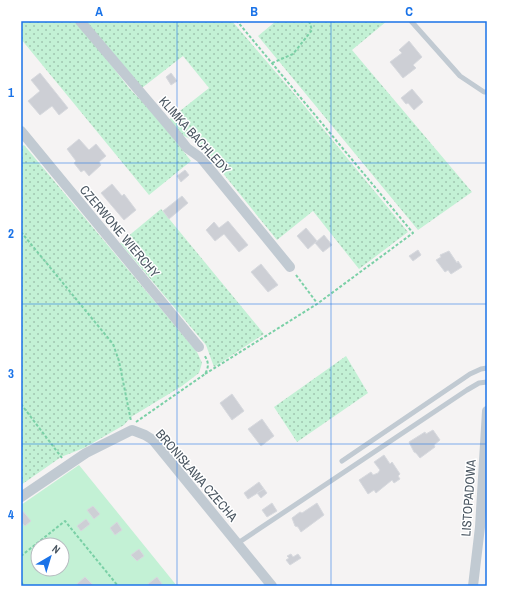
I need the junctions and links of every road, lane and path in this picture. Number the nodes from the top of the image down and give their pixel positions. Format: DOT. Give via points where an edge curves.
graph roads {
  1 [pos="80,21"];
  2 [pos="237,21"];
  3 [pos="309,21"];
  4 [pos="411,21"];
  5 [pos="272,63"];
  6 [pos="487,92"];
  7 [pos="21,131"];
  8 [pos="21,232"];
  9 [pos="290,267"];
  10 [pos="317,304"];
  11 [pos="199,347"];
  12 [pos="487,368"];
  13 [pos="205,374"];
  14 [pos="487,382"];
  15 [pos="21,404"];
  16 [pos="487,411"];
  17 [pos="132,430"];
  18 [pos="342,461"];
  19 [pos="68,466"];
  20 [pos="21,497"];
  21 [pos="238,543"];
  22 [pos="21,556"];
  23 [pos="21,582"];
  24 [pos="24,586"];
  25 [pos="118,586"];
  26 [pos="272,586"];
  27 [pos="473,586"];
  1 -- 9 [label="street, KLIMKA BACHLEDY" via="183,143 201,158"];
  2 -- 5 [label="path"];
  3 -- 5 [label="path" via="312,30 293,54"];
  4 -- 6 [label="lane" via="460,76"];
  5 -- 10 [label="path" via="413,233"];
  7 -- 11 [label="street, CZERWONE WIERCHY"];
  8 -- 17 [label="path" via="113,344 120,361"];
  9 -- 10 [label="path"];
  10 -- 13 [label="path"];
  11 -- 13 [label="path" via="209,367"];
  12 -- 18 [label="lane" via="470,374"];
  13 -- 17 [label="path" via="137,420"];
  14 -- 21 [label="lane" via="479,383 467,390"];
  15 -- 19 [label="path"];
  16 -- 27 [label="street, LISTOPADOWA" via="480,527"];
  17 -- 19 [label="street" via="86,453"];
  17 -- 21 [label="street, BRONISŁAWA CZECHA" via="153,440"];
  19 -- 20 [label="street"];
  21 -- 26 [label="street, BRONISŁAWA CZECHA"];
  22 -- 25 [label="path" via="65,521"];
  23 -- 24 [label="path"];
}
